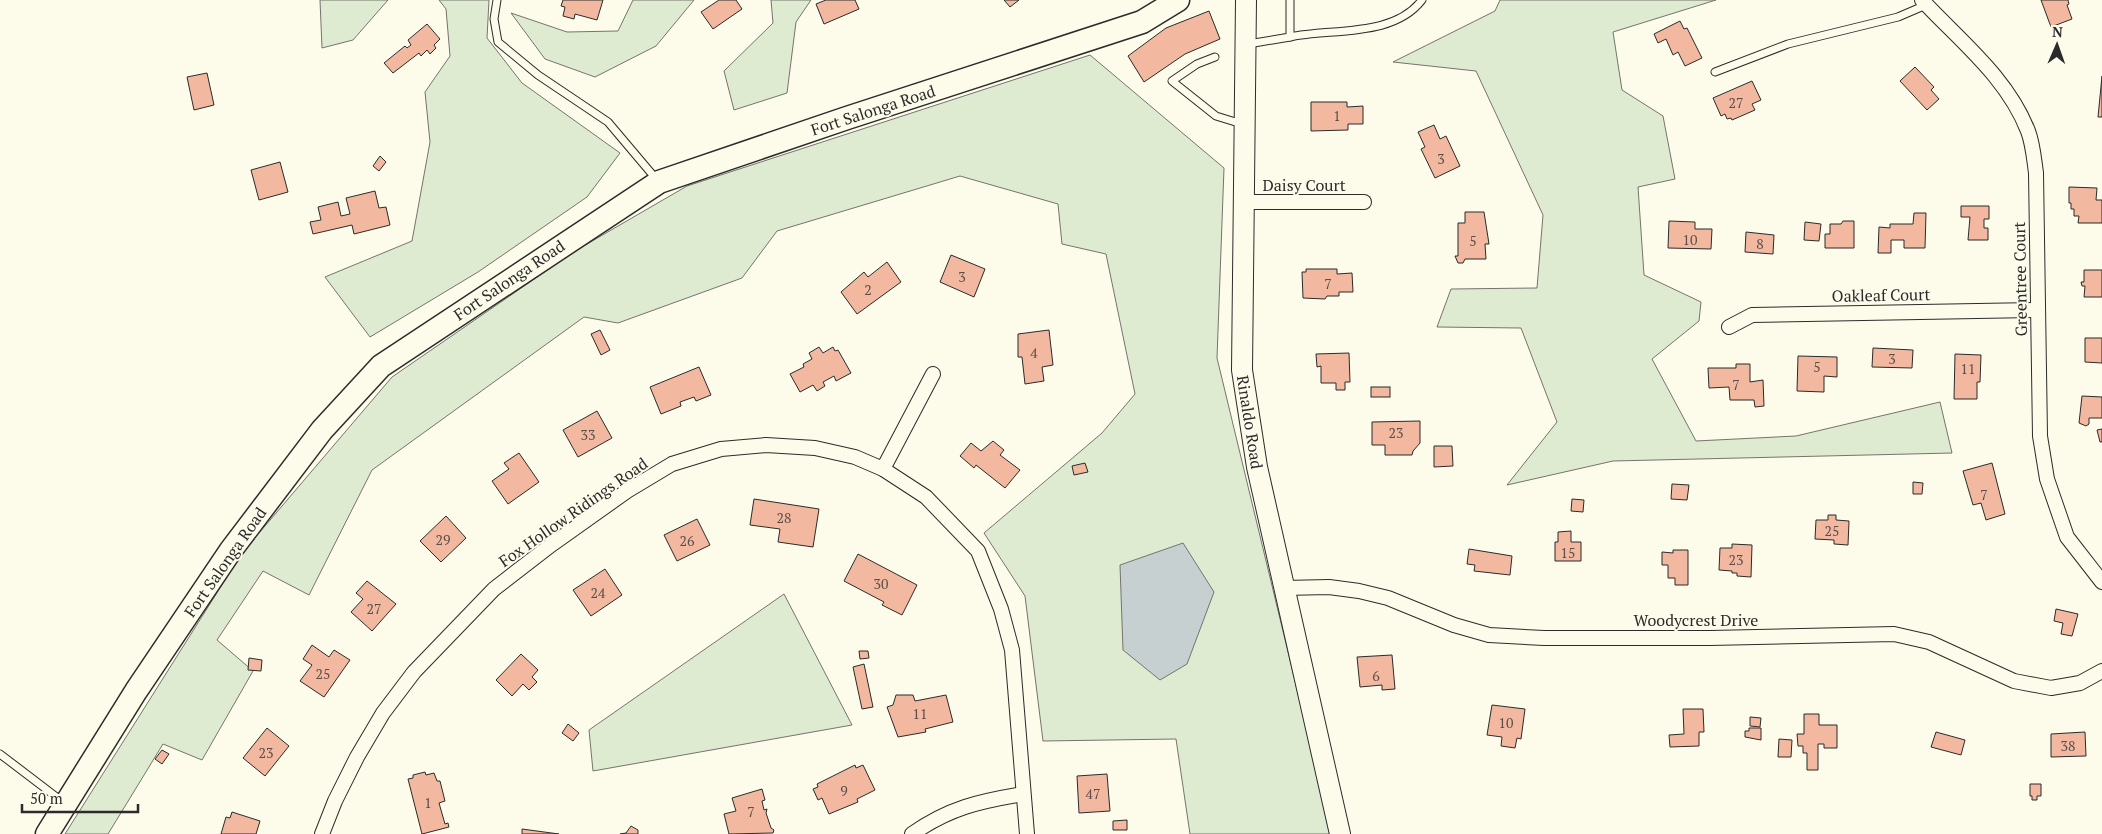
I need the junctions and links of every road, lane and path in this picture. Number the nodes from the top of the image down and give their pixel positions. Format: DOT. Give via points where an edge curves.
graph roads {
  1 [pos="497,0"];
  2 [pos="1178,0"];
  3 [pos="1246,0"];
  4 [pos="1290,0"];
  5 [pos="1422,0"];
  6 [pos="1924,2"];
  7 [pos="1290,37"];
  8 [pos="1245,44"];
  9 [pos="1215,57"];
  10 [pos="1715,72"];
  11 [pos="1244,125"];
  12 [pos="659,182"];
  13 [pos="1243,202"];
  14 [pos="1364,202"];
  15 [pos="2037,310"];
  16 [pos="1729,327"];
  17 [pos="933,374"];
  18 [pos="883,468"];
  19 [pos="2102,582"];
  20 [pos="1284,588"];
  21 [pos="2102,672"];
  22 [pos="0,754"];
  23 [pos="1023,794"];
  24 [pos="65,804"];
  25 [pos="47,834"];
  26 [pos="322,834"];
  27 [pos="912,834"];
  28 [pos="1027,834"];
  29 [pos="1340,834"];
  1 -- 12 [label="lane" via="494,19 498,42 538,75 608,122"];
  2 -- 12 [label="main road, Fort Salonga Road" via="1142,22"];
  3 -- 8 [label="street, Rinaldo Road"];
  4 -- 7 [label="lane"];
  5 -- 7 [label="lane" via="1401,16 1379,25 1354,31"];
  6 -- 10 [label="lane" via="1898,17 1788,44"];
  6 -- 15 [label="street, Greentree Court" via="1980,58 2010,95 2028,132 2036,173"];
  7 -- 8 [label="lane"];
  8 -- 11 [label="street, Rinaldo Road"];
  9 -- 11 [label="lane" via="1197,64 1172,81 1216,116"];
  11 -- 13 [label="street, Rinaldo Road"];
  12 -- 24 [label="main road, Fort Salonga Road" via="381,366 322,430 231,550"];
  13 -- 14 [label="street, Daisy Court"];
  13 -- 20 [label="street, Rinaldo Road" via="1242,370 1257,467"];
  15 -- 16 [label="street, Oakleaf Court" via="1752,315"];
  15 -- 19 [label="street, Greentree Court" via="2040,436 2047,479 2067,537"];
  17 -- 18 [label="street"];
  18 -- 23 [label="street, Fox Hollow Ridings Road" via="926,497 978,551 1001,609 1012,650"];
  18 -- 26 [label="street, Fox Hollow Ridings Road" via="855,457 815,448 766,445 720,449 672,464 628,491 494,589 414,672 383,713 357,757"];
  20 -- 21 [label="street, Woodycrest Drive" via="1329,587 1359,591 1388,598 1454,625 1489,635 1710,638 1894,634 1928,642 2014,681 2051,688 2080,683"];
  20 -- 29 [label="street, Rinaldo Road"];
  22 -- 24 [label="lane"];
  23 -- 27 [label="street" via="955,808"];
  23 -- 28 [label="street, Fox Hollow Ridings Road"];
  24 -- 25 [label="main road, Fort Salonga Road"];
}
